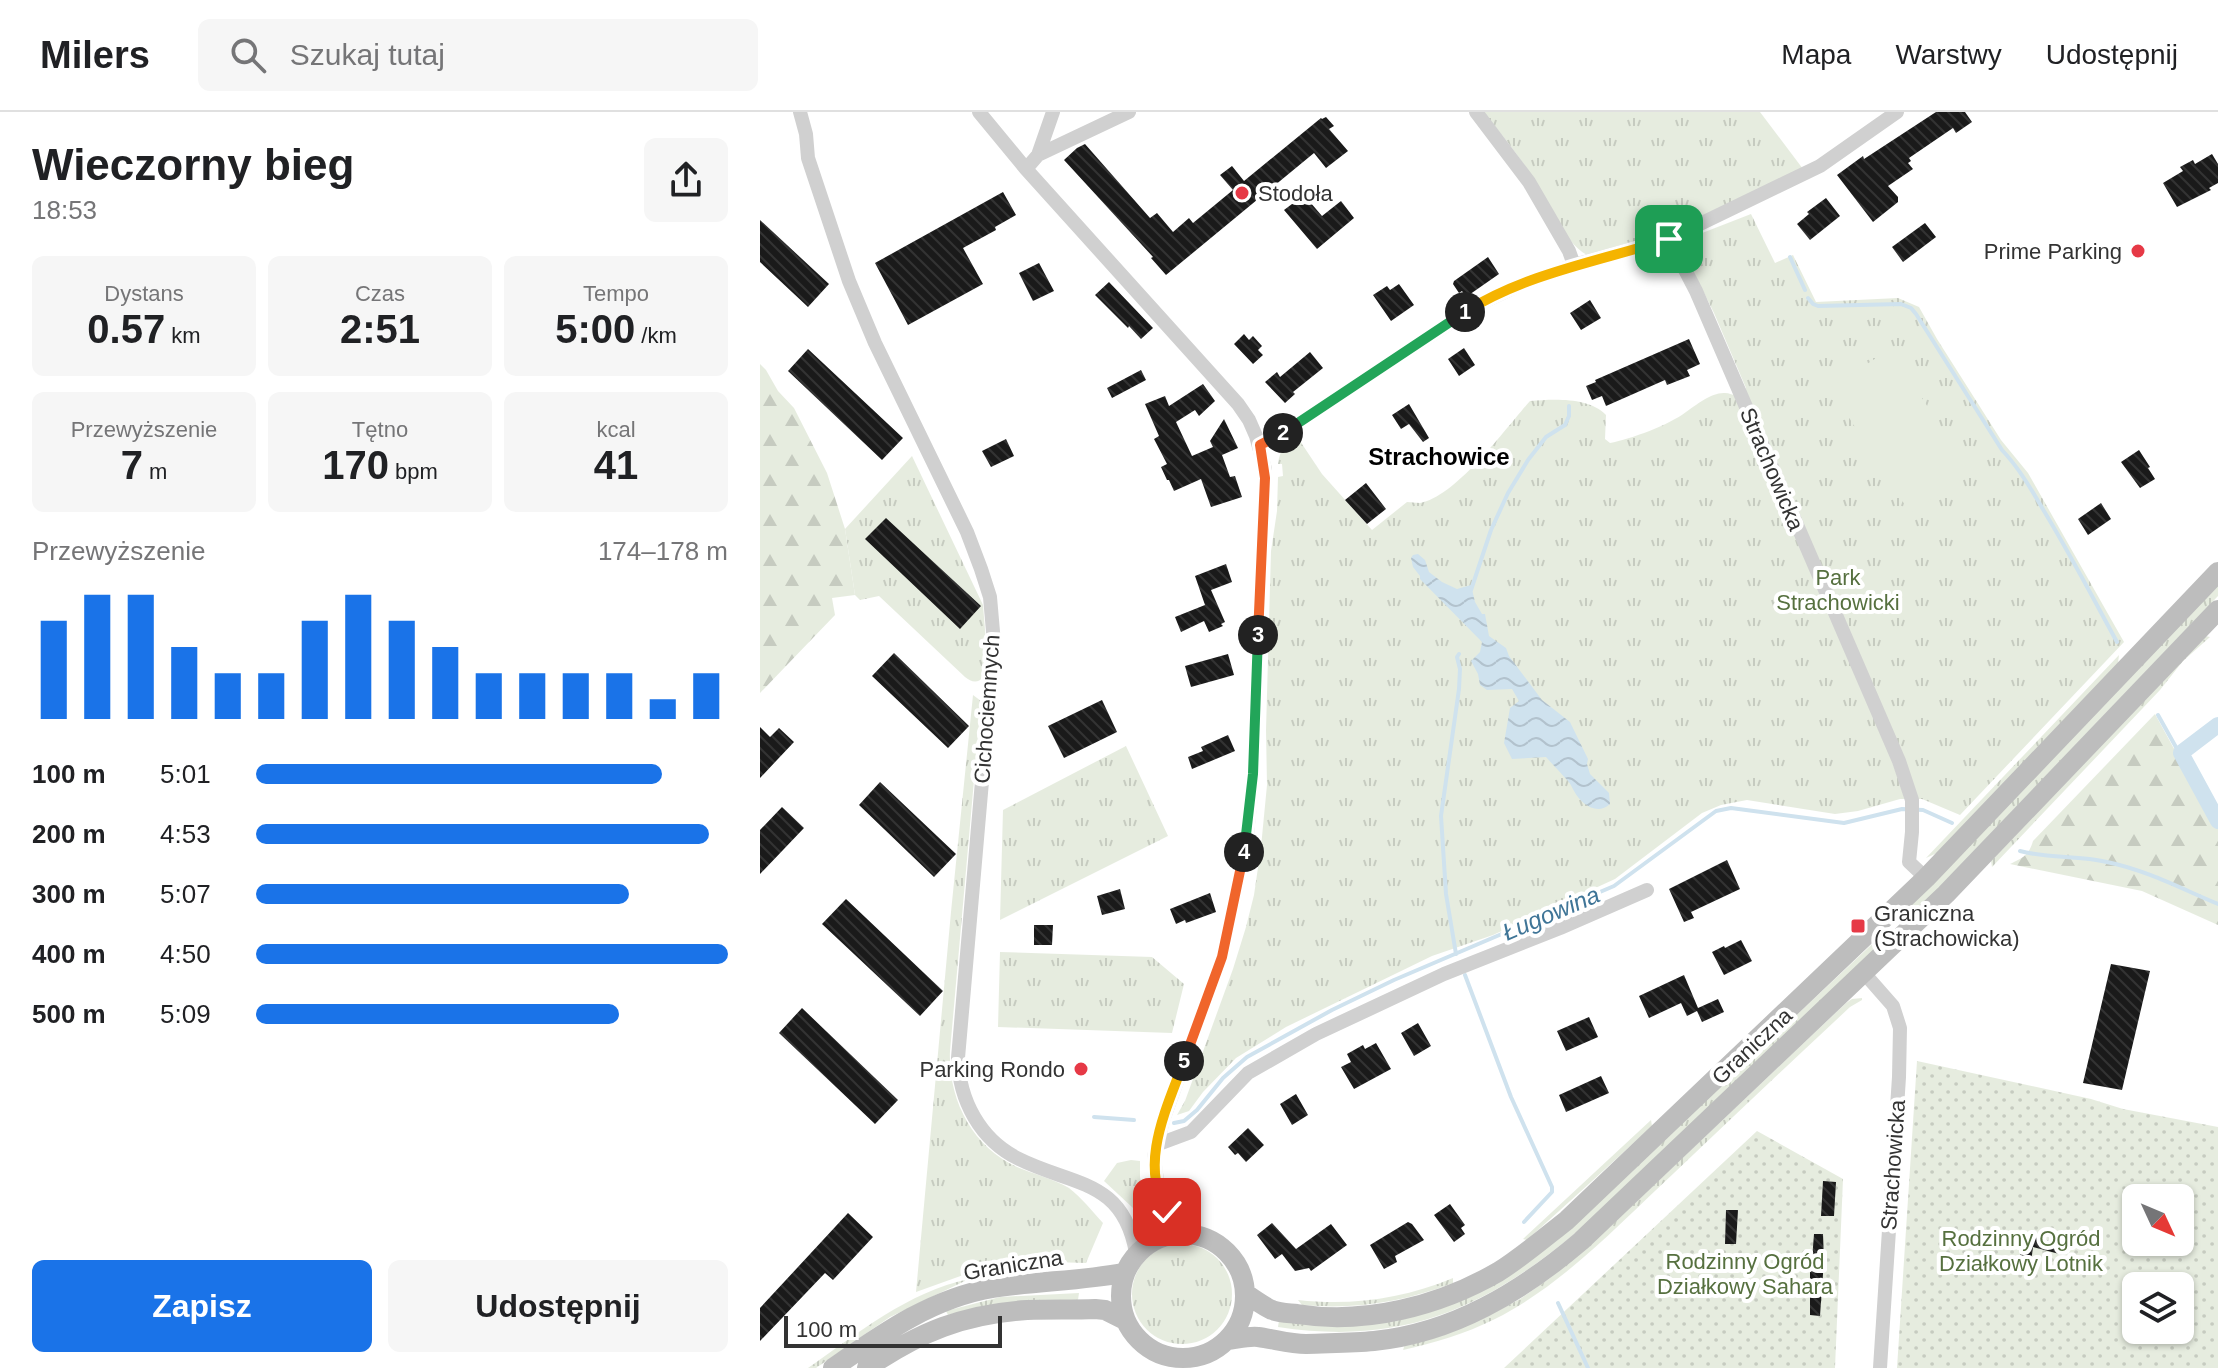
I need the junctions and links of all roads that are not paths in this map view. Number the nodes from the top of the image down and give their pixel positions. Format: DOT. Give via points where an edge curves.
graph roads {
  1 [pos="800,112"];
  2 [pos="979,112"];
  3 [pos="1053,112"];
  4 [pos="1129,112"];
  5 [pos="1476,112"];
  6 [pos="1897,112"];
  7 [pos="1038,155"];
  8 [pos="1026,169"];
  9 [pos="1669,239"];
  10 [pos="1574,265"];
  11 [pos="1260,445"];
  12 [pos="2218,572"];
  13 [pos="2218,610"];
  14 [pos="1926,878"];
  15 [pos="1647,890"];
  16 [pos="1864,973"];
  17 [pos="1156,1145"];
  18 [pos="1182,1232"];
  19 [pos="1136,1253"];
  20 [pos="1123,1273"];
  21 [pos="1246,1294"];
  22 [pos="1123,1319"];
  23 [pos="1227,1340"];
  24 [pos="833,1368"];
  25 [pos="867,1368"];
  26 [pos="1880,1368"];
  1 -- 19 [label="street, Cichociemnych" via="808,158 849,281 967,532 990,597 994,643 958,1058 961,1086 977,1122 999,1147 1084,1183 1109,1200 1129,1224"];
  2 -- 8 [label="street"];
  3 -- 7 [label="street"];
  4 -- 7 [label="street"];
  5 -- 10 [label="street" via="1529,182"];
  6 -- 9 [label="street" via="1820,166"];
  7 -- 8 [label="street"];
  8 -- 11 [label="street" via="1238,404"];
  9 -- 10 [label="street"];
  9 -- 14 [label="street, Strachowicka" via="1899,761 1912,800 1909,862"];
  10 -- 11 [label="street" via="1479,304"];
  11 -- 17 [label="street" via="1264,514 1246,844 1222,957"];
  12 -- 14 [label="main road, Graniczna"];
  13 -- 16 [label="main road, Graniczna"];
  14 -- 21 [label="main road, Graniczna" via="1567,1220 1499,1271 1434,1301 1361,1316 1276,1311"];
  15 -- 17 [label="street" via="1316,1034 1248,1073 1191,1132"];
  16 -- 23 [label="main road, Graniczna" via="1581,1241 1505,1296 1434,1328 1382,1339 1300,1344 1258,1337"];
  16 -- 26 [label="street, Strachowicka" via="1893,1006 1900,1028"];
  17 -- 18 [label="street" via="1159,1197"];
  18 -- 19 [label="main road" via="1157,1238"];
  18 -- 21 [label="main road" via="1207,1237 1227,1251 1241,1272"];
  19 -- 20 [label="main road"];
  20 -- 22 [label="main road"];
  20 -- 24 [label="main road, Graniczna" via="961,1296 916,1314"];
  21 -- 23 [label="main road" via="1242,1317"];
  22 -- 23 [label="main road" via="1159,1355 1183,1359 1207,1354"];
  22 -- 25 [label="main road, Graniczna" via="1095,1309 984,1315 936,1328"];
}
